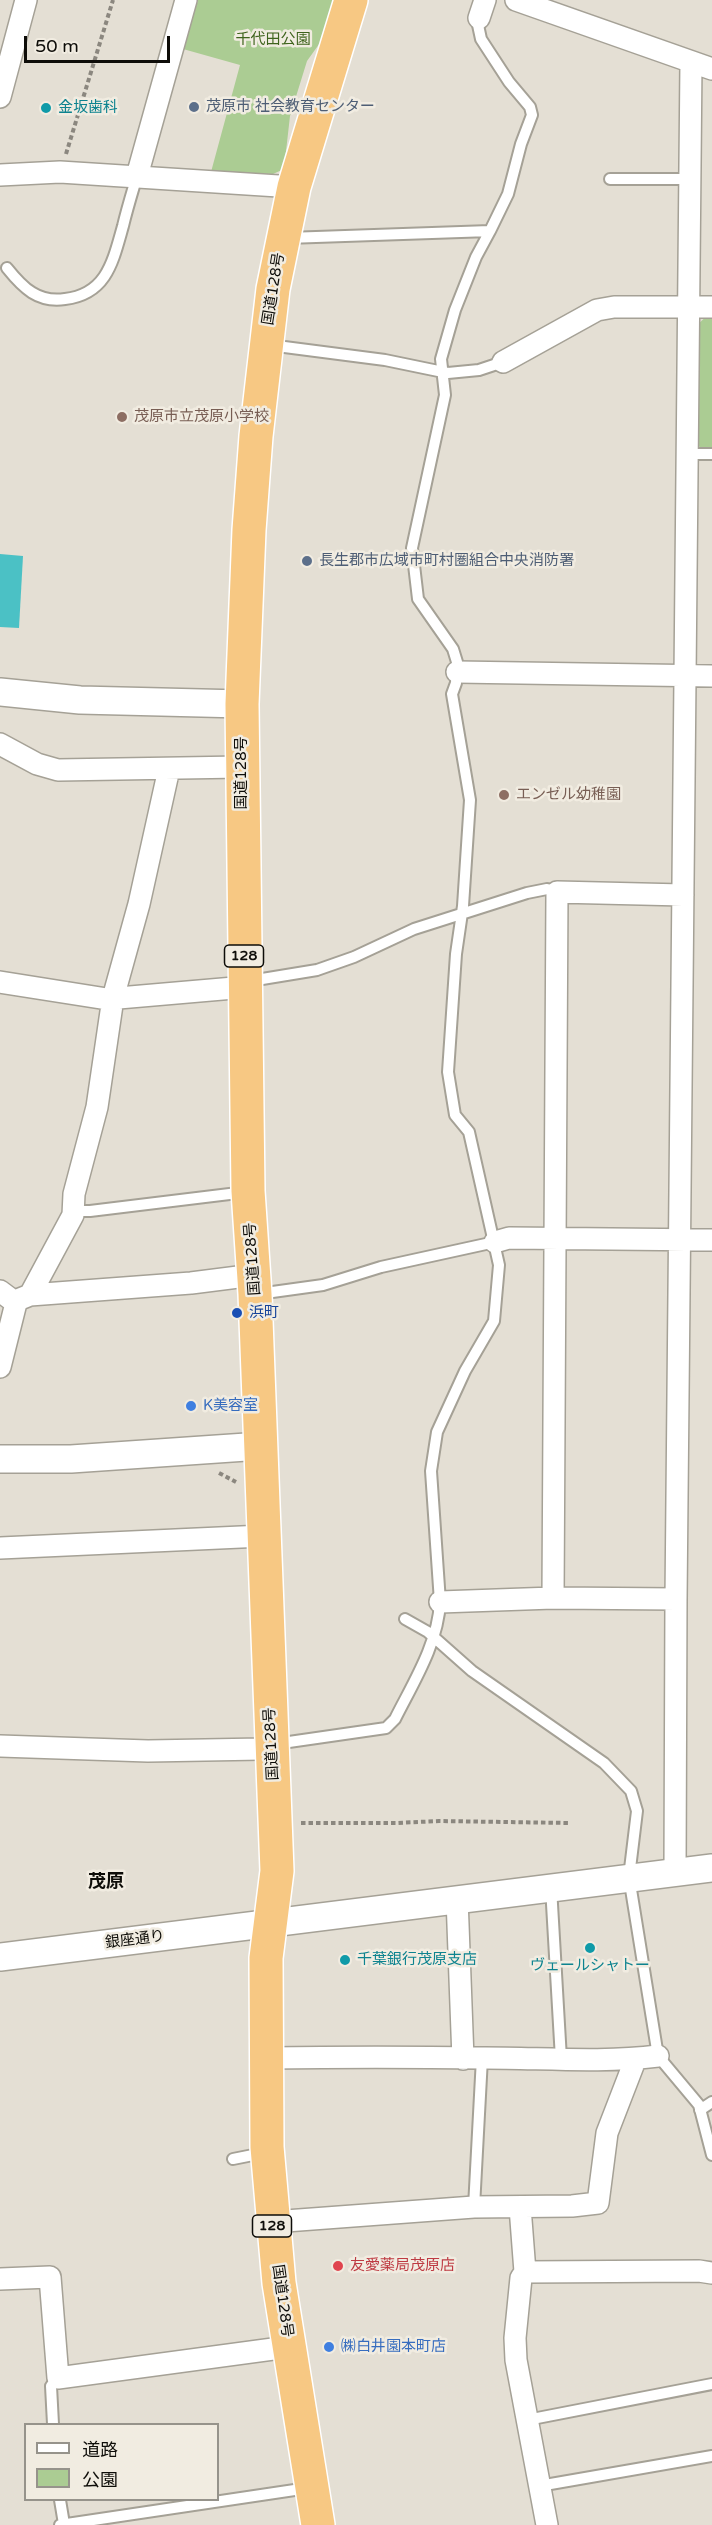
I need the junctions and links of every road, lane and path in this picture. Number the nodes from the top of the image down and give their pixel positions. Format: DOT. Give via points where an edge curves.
graph roads {
  1 [pos="26,0"];
  2 [pos="114,0"];
  3 [pos="186,0"];
  4 [pos="351,0"];
  5 [pos="516,0"];
  6 [pos="482,9"];
  7 [pos="691,62"];
  8 [pos="712,69"];
  9 [pos="2,86"];
  10 [pos="60,172"];
  11 [pos="0,175"];
  12 [pos="137,176"];
  13 [pos="610,179"];
  14 [pos="690,179"];
  15 [pos="294,187"];
  16 [pos="490,231"];
  17 [pos="282,238"];
  18 [pos="7,268"];
  19 [pos="688,307"];
  20 [pos="712,307"];
  21 [pos="266,345"];
  22 [pos="503,362"];
  23 [pos="444,372"];
  24 [pos="688,454"];
  25 [pos="712,454"];
  26 [pos="457,672"];
  27 [pos="686,676"];
  28 [pos="712,676"];
  29 [pos="0,692"];
  30 [pos="242,704"];
  31 [pos="0,744"];
  32 [pos="241,767"];
  33 [pos="169,768"];
  34 [pos="557,892"];
  35 [pos="683,895"];
  36 [pos="462,915"];
  37 [pos="0,982"];
  38 [pos="244,984"];
  39 [pos="113,998"];
  40 [pos="248,1191"];
  41 [pos="74,1211"];
  42 [pos="557,1238"];
  43 [pos="680,1240"];
  44 [pos="712,1240"];
  45 [pos="495,1242"];
  46 [pos="254,1285"];
  47 [pos="15,1296"];
  48 [pos="0,1367"];
  49 [pos="261,1446"];
  50 [pos="0,1460"];
  51 [pos="211,1471"];
  52 [pos="241,1487"];
  53 [pos="263,1536"];
  54 [pos="0,1548"];
  55 [pos="553,1598"];
  56 [pos="676,1599"];
  57 [pos="440,1602"];
  58 [pos="405,1619"];
  59 [pos="433,1638"];
  60 [pos="272,1745"];
  61 [pos="0,1746"];
  62 [pos="275,1822"];
  63 [pos="570,1823"];
  64 [pos="712,1868"];
  65 [pos="675,1872"];
  66 [pos="629,1877"];
  67 [pos="551,1887"];
  68 [pos="457,1898"];
  69 [pos="270,1923"];
  70 [pos="0,1957"];
  71 [pos="658,2056"];
  72 [pos="267,2058"];
  73 [pos="473,2058"];
  74 [pos="636,2058"];
  75 [pos="561,2059"];
  76 [pos="712,2102"];
  77 [pos="700,2110"];
  78 [pos="267,2153"];
  79 [pos="712,2155"];
  80 [pos="233,2158"];
  81 [pos="520,2206"];
  82 [pos="474,2207"];
  83 [pos="272,2222"];
  84 [pos="525,2272"];
  85 [pos="712,2273"];
  86 [pos="0,2279"];
  87 [pos="288,2347"];
  88 [pos="58,2378"];
  89 [pos="712,2384"];
  90 [pos="527,2420"];
  91 [pos="53,2423"];
  92 [pos="712,2456"];
  93 [pos="539,2486"];
  94 [pos="311,2488"];
  95 [pos="60,2501"];
  96 [pos="62,2525"];
  97 [pos="318,2525"];
  98 [pos="547,2525"];
  1 -- 9 [label="street"];
  2 -- 10 [label="path"];
  3 -- 12 [label="street"];
  4 -- 15 [label="highway, 国道128号 / 128"];
  5 -- 7 [label="street"];
  6 -- 16 [label="lane" via="478,25 482,39 532,115 508,194"];
  7 -- 8 [label="street"];
  7 -- 14 [label="street"];
  10 -- 11 [label="street"];
  10 -- 12 [label="street"];
  12 -- 15 [label="street"];
  12 -- 18 [label="lane" via="111,265 87,294 42,299 21,286"];
  13 -- 14 [label="lane"];
  14 -- 19 [label="street"];
  15 -- 17 [label="highway, 国道128号 / 128"];
  16 -- 17 [label="lane"];
  16 -- 23 [label="lane" via="455,310 441,359"];
  17 -- 21 [label="highway, 国道128号 / 128"];
  19 -- 20 [label="street"];
  19 -- 22 [label="street" via="597,310"];
  19 -- 24 [label="street"];
  21 -- 23 [label="lane" via="385,360"];
  21 -- 30 [label="highway, 国道128号 / 128" via="249,530"];
  22 -- 23 [label="lane" via="479,370"];
  23 -- 26 [label="lane" via="444,399 412,548 418,599 453,650"];
  24 -- 25 [label="lane"];
  24 -- 27 [label="street"];
  26 -- 27 [label="street"];
  26 -- 36 [label="lane" via="452,694 470,800"];
  27 -- 28 [label="street"];
  27 -- 35 [label="street"];
  29 -- 30 [label="street" via="80,700"];
  30 -- 32 [label="highway, 国道128号 / 128"];
  31 -- 33 [label="street" via="37,764 58,770"];
  32 -- 33 [label="street"];
  32 -- 38 [label="highway, 国道128号 / 128"];
  33 -- 39 [label="street" via="139,904"];
  34 -- 35 [label="street"];
  34 -- 36 [label="lane" via="547,889 527,893"];
  34 -- 42 [label="street"];
  35 -- 43 [label="street"];
  36 -- 38 [label="lane" via="414,929 317,970 254,979"];
  36 -- 45 [label="lane" via="448,1072 455,1115 469,1132"];
  37 -- 39 [label="street"];
  38 -- 39 [label="street"];
  38 -- 40 [label="highway, 国道128号 / 128"];
  39 -- 41 [label="street" via="98,1107 74,1194"];
  40 -- 41 [label="lane"];
  40 -- 46 [label="highway, 国道128号 / 128"];
  41 -- 47 [label="street" via="70,1224"];
  42 -- 43 [label="street"];
  42 -- 45 [label="street" via="509,1238"];
  42 -- 55 [label="street"];
  43 -- 44 [label="street"];
  43 -- 56 [label="street"];
  45 -- 46 [label="lane" via="381,1267 323,1285"];
  45 -- 57 [label="lane" via="500,1265 494,1321 437,1432 431,1471"];
  46 -- 47 [label="street" via="191,1283"];
  46 -- 49 [label="highway, 国道128号 / 128"];
  47 -- 48 [label="street"];
  49 -- 50 [label="street"];
  49 -- 53 [label="highway, 国道128号 / 128"];
  51 -- 52 [label="path" via="227,1476"];
  53 -- 54 [label="street"];
  53 -- 60 [label="highway, 国道128号 / 128"];
  55 -- 56 [label="street"];
  55 -- 57 [label="street"];
  56 -- 65 [label="street"];
  57 -- 59 [label="lane"];
  58 -- 59 [label="lane"];
  59 -- 60 [label="lane" via="395,1719 386,1728"];
  59 -- 66 [label="lane" via="472,1671 604,1763 624,1782 637,1811"];
  60 -- 61 [label="street" via="262,1749 158,1751"];
  60 -- 62 [label="highway, 国道128号 / 128"];
  62 -- 63 [label="path"];
  62 -- 69 [label="highway, 国道128号 / 128" via="277,1871"];
  64 -- 65 [label="street, 銀座通り"];
  65 -- 66 [label="street, 銀座通り"];
  66 -- 67 [label="street, 銀座通り"];
  66 -- 71 [label="lane"];
  67 -- 68 [label="street, 銀座通り"];
  67 -- 75 [label="lane"];
  68 -- 69 [label="street, 銀座通り"];
  68 -- 73 [label="street"];
  69 -- 70 [label="street, 銀座通り"];
  69 -- 72 [label="highway, 国道128号 / 128" via="266,1958"];
  71 -- 74 [label="street"];
  71 -- 77 [label="lane"];
  72 -- 73 [label="street"];
  72 -- 78 [label="highway, 国道128号 / 128"];
  73 -- 75 [label="street"];
  73 -- 82 [label="lane"];
  74 -- 75 [label="street"];
  74 -- 81 [label="street" via="607,2133 598,2203"];
  76 -- 77 [label="lane"];
  77 -- 79 [label="lane"];
  78 -- 80 [label="lane"];
  78 -- 83 [label="highway, 国道128号 / 128"];
  81 -- 82 [label="street"];
  81 -- 84 [label="street"];
  82 -- 83 [label="street"];
  83 -- 87 [label="highway, 国道128号 / 128"];
  84 -- 85 [label="street"];
  84 -- 90 [label="street" via="521,2278 515,2338"];
  86 -- 88 [label="street" via="50,2277"];
  87 -- 88 [label="street"];
  87 -- 94 [label="highway, 国道128号 / 128"];
  88 -- 91 [label="lane" via="51,2386"];
  89 -- 90 [label="lane"];
  90 -- 93 [label="street"];
  92 -- 93 [label="lane"];
  93 -- 98 [label="street"];
  94 -- 96 [label="lane"];
  94 -- 97 [label="highway, 国道128号 / 128"];
  95 -- 96 [label="lane"];
}
